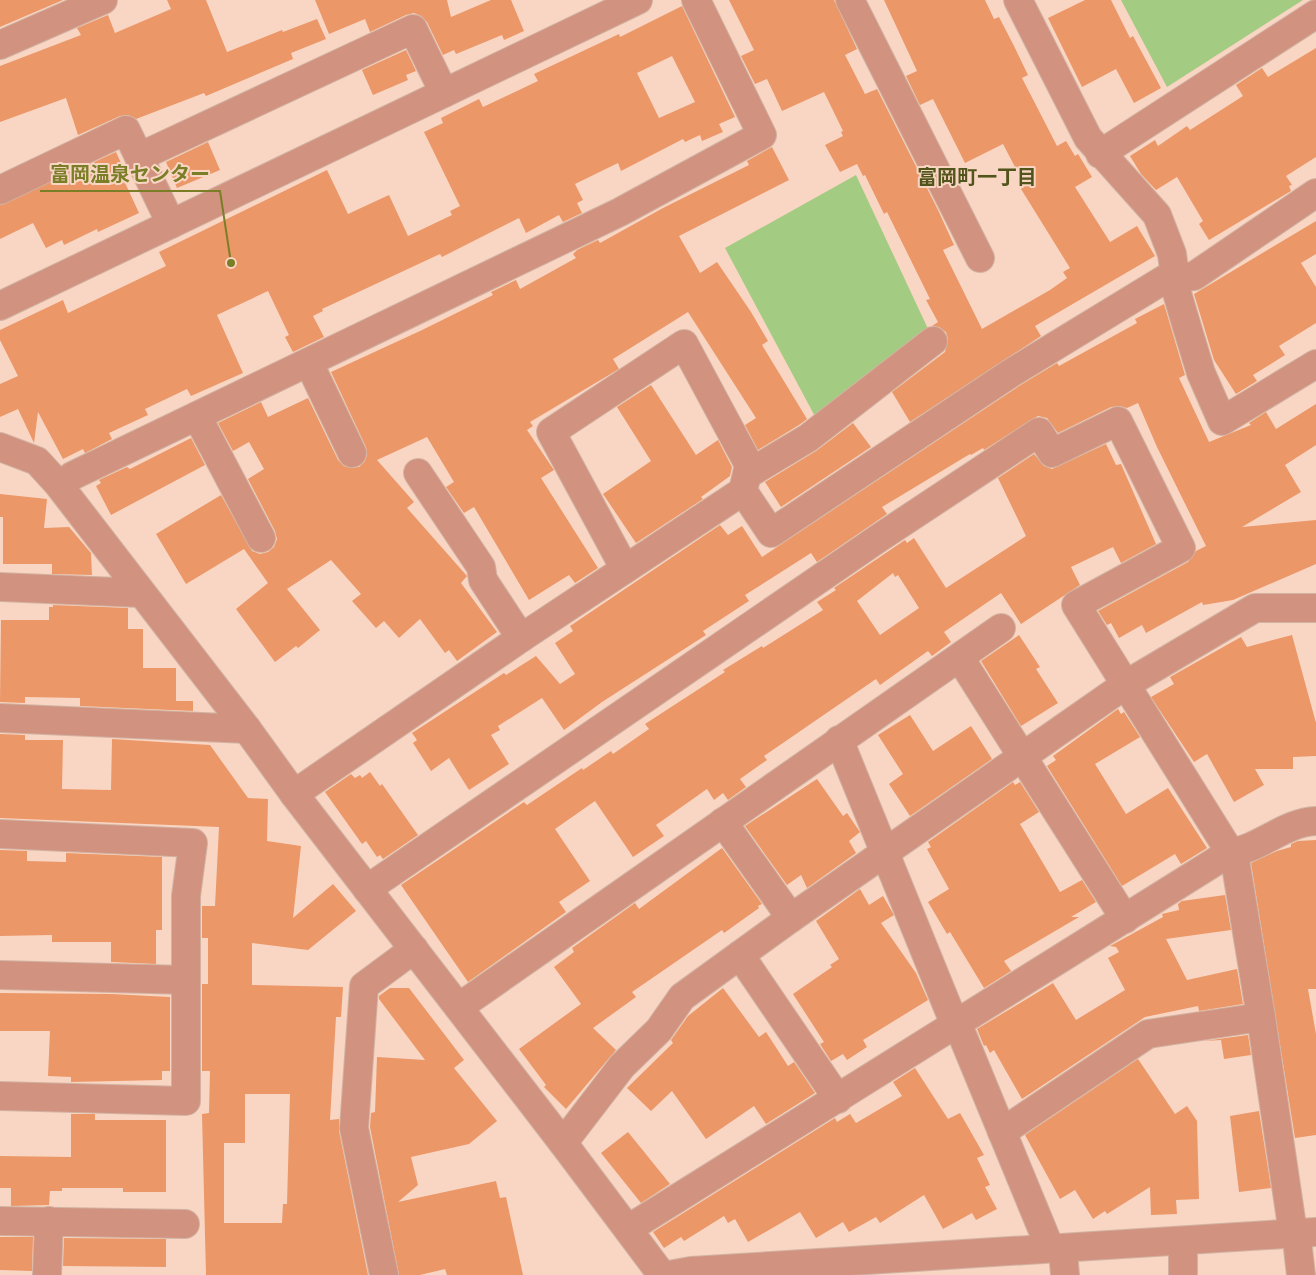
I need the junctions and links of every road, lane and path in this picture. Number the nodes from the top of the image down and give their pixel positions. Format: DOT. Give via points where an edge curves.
graph roads {
  1 [pos="104,0"];
  2 [pos="638,0"];
  3 [pos="696,0"];
  4 [pos="850,0"];
  5 [pos="1021,1"];
  6 [pos="1316,14"];
  7 [pos="0,45"];
  8 [pos="444,93"];
  9 [pos="1100,154"];
  10 [pos="139,157"];
  11 [pos="0,190"];
  12 [pos="1316,193"];
  13 [pos="171,224"];
  14 [pos="980,258"];
  15 [pos="1176,278"];
  16 [pos="0,306"];
  17 [pos="933,341"];
  18 [pos="309,363"];
  19 [pos="1316,364"];
  20 [pos="197,416"];
  21 [pos="0,447"];
  22 [pos="352,454"];
  23 [pos="418,473"];
  24 [pos="72,476"];
  25 [pos="746,483"];
  26 [pos="261,538"];
  27 [pos="625,569"];
  28 [pos="0,587"];
  29 [pos="140,593"];
  30 [pos="1316,608"];
  31 [pos="1001,628"];
  32 [pos="521,638"];
  33 [pos="960,658"];
  34 [pos="1125,685"];
  35 [pos="0,718"];
  36 [pos="247,729"];
  37 [pos="839,740"];
  38 [pos="1022,755"];
  39 [pos="294,794"];
  40 [pos="1316,821"];
  41 [pos="723,822"];
  42 [pos="0,834"];
  43 [pos="885,853"];
  44 [pos="1229,853"];
  45 [pos="368,889"];
  46 [pos="791,918"];
  47 [pos="1125,919"];
  48 [pos="414,949"];
  49 [pos="740,955"];
  50 [pos="0,975"];
  51 [pos="186,980"];
  52 [pos="459,1007"];
  53 [pos="1261,1017"];
  54 [pos="955,1025"];
  55 [pos="0,1096"];
  56 [pos="838,1099"];
  57 [pos="1002,1132"];
  58 [pos="563,1143"];
  59 [pos="0,1220"];
  60 [pos="49,1222"];
  61 [pos="184,1224"];
  62 [pos="628,1229"];
  63 [pos="1302,1247"];
  64 [pos="1059,1262"];
  65 [pos="47,1275"];
  66 [pos="384,1275"];
  67 [pos="662,1275"];
  68 [pos="669,1275"];
  1 -- 7 [label="street"];
  2 -- 8 [label="street"];
  3 -- 18 [label="street" via="762,134 620,212"];
  4 -- 14 [label="street"];
  5 -- 9 [label="street" via="1088,138"];
  6 -- 9 [label="street"];
  8 -- 10 [label="street" via="413,29"];
  8 -- 13 [label="street"];
  9 -- 15 [label="street" via="1157,215 1172,254"];
  10 -- 11 [label="street" via="126,130"];
  10 -- 13 [label="street"];
  12 -- 15 [label="street" via="1194,276"];
  13 -- 16 [label="street"];
  15 -- 19 [label="street" via="1177,292 1198,364 1222,421"];
  15 -- 25 [label="street" via="1165,279 1011,372 771,533"];
  17 -- 25 [label="street"];
  18 -- 20 [label="street"];
  18 -- 22 [label="street"];
  20 -- 24 [label="street"];
  20 -- 26 [label="street"];
  21 -- 29 [label="street" via="37,461 46,470"];
  23 -- 32 [label="street" via="480,567 483,580"];
  25 -- 27 [label="street"];
  25 -- 27 [label="street" via="749,465 684,344 551,432"];
  27 -- 32 [label="street"];
  28 -- 29 [label="street"];
  29 -- 36 [label="street"];
  30 -- 34 [label="street" via="1255,608"];
  31 -- 33 [label="street"];
  32 -- 39 [label="street"];
  33 -- 37 [label="street"];
  33 -- 38 [label="street"];
  34 -- 38 [label="street"];
  34 -- 44 [label="street"];
  34 -- 45 [label="street" via="1076,605 1181,548 1118,421 1052,453 1039,432"];
  35 -- 36 [label="street"];
  36 -- 39 [label="street"];
  37 -- 41 [label="street"];
  37 -- 43 [label="street"];
  38 -- 43 [label="street"];
  38 -- 47 [label="street"];
  39 -- 45 [label="street"];
  40 -- 44 [label="street" via="1288,828 1244,851"];
  41 -- 46 [label="street"];
  41 -- 52 [label="street"];
  42 -- 51 [label="street" via="193,843 186,896"];
  43 -- 46 [label="street"];
  43 -- 54 [label="street"];
  44 -- 47 [label="street"];
  44 -- 53 [label="street" via="1235,860"];
  45 -- 48 [label="street"];
  46 -- 49 [label="street"];
  47 -- 54 [label="street"];
  48 -- 52 [label="street"];
  48 -- 66 [label="street" via="364,986 354,1128"];
  49 -- 56 [label="street"];
  49 -- 58 [label="street" via="682,997 659,1030 622,1066"];
  50 -- 51 [label="street"];
  51 -- 55 [label="street" via="186,1101"];
  52 -- 58 [label="street"];
  53 -- 57 [label="street" via="1148,1034"];
  53 -- 63 [label="street"];
  54 -- 56 [label="street"];
  54 -- 57 [label="street"];
  56 -- 62 [label="street"];
  57 -- 64 [label="street"];
  58 -- 62 [label="street"];
  59 -- 60 [label="street"];
  60 -- 61 [label="street"];
  60 -- 65 [label="street"];
  62 -- 67 [label="street"];
  63 -- 64 [label="street"];
  64 -- 68 [label="street" via="691,1271"];
}
